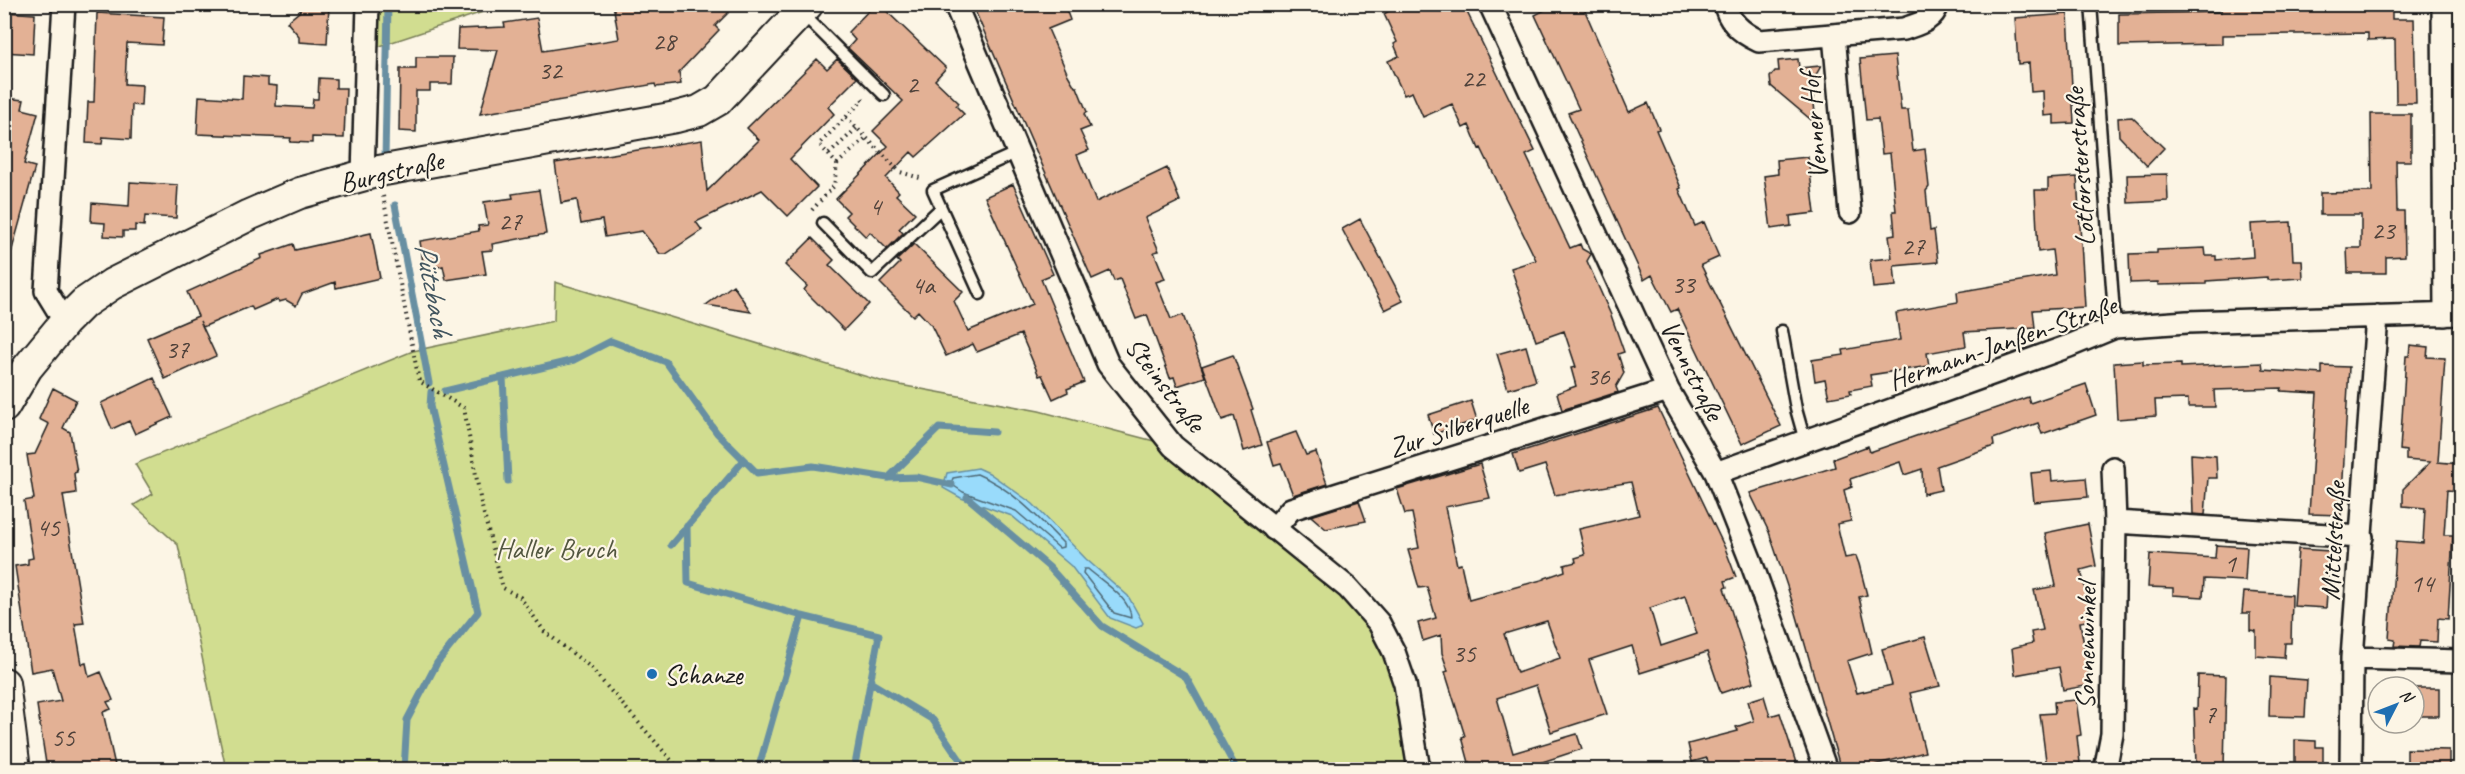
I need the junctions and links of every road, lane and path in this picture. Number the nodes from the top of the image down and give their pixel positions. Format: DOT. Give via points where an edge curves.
graph roads {
  1 [pos="64,4"];
  2 [pos="368,4"];
  3 [pos="955,4"];
  4 [pos="1725,4"];
  5 [pos="1938,4"];
  6 [pos="2091,4"];
  7 [pos="2443,4"];
  8 [pos="1495,6"];
  9 [pos="805,8"];
  10 [pos="1834,35"];
  11 [pos="857,91"];
  12 [pos="884,95"];
  13 [pos="846,117"];
  14 [pos="857,128"];
  15 [pos="867,137"];
  16 [pos="1018,152"];
  17 [pos="829,154"];
  18 [pos="837,164"];
  19 [pos="371,173"];
  20 [pos="942,185"];
  21 [pos="941,208"];
  22 [pos="1850,212"];
  23 [pos="823,223"];
  24 [pos="980,294"];
  25 [pos="2453,314"];
  26 [pos="2377,316"];
  27 [pos="65,322"];
  28 [pos="2115,327"];
  29 [pos="1782,331"];
  30 [pos="1668,390"];
  31 [pos="4,407"];
  32 [pos="1805,441"];
  33 [pos="2113,468"];
  34 [pos="1716,473"];
  35 [pos="2115,522"];
  36 [pos="1274,530"];
  37 [pos="2362,537"];
  38 [pos="2352,658"];
  39 [pos="2460,661"];
  40 [pos="4,683"];
  41 [pos="15,770"];
  42 [pos="680,770"];
  43 [pos="1419,770"];
  44 [pos="1826,770"];
  45 [pos="2105,770"];
  46 [pos="2351,770"];
  1 -- 27 [label="street" via="46,291"];
  2 -- 19 [label="street"];
  3 -- 16 [label="street, Steinstraße"];
  4 -- 10 [label="street, Venner Hof" via="1727,14 1745,34 1759,41"];
  5 -- 10 [label="street, Venner Hof" via="1926,21 1904,29"];
  6 -- 28 [label="lane, Lotforsterstraße"];
  7 -- 25 [label="street"];
  8 -- 30 [label="street, Vennstraße"];
  9 -- 12 [label="lane"];
  9 -- 19 [label="street, Burgstraße" via="717,100 699,111"];
  10 -- 22 [label="street, Venner Hof"];
  11 -- 13 [label="path" via="863,100"];
  13 -- 14 [label="path"];
  13 -- 17 [label="path" via="819,144"];
  14 -- 15 [label="path"];
  14 -- 17 [label="path"];
  15 -- 18 [label="path"];
  15 -- 20 [label="path" via="900,172"];
  16 -- 20 [label="lane"];
  16 -- 36 [label="street, Steinstraße" via="1108,364 1173,446"];
  17 -- 18 [label="path"];
  18 -- 23 [label="path" via="834,186 812,209"];
  19 -- 27 [label="street, Burgstraße" via="300,193 249,215 112,284"];
  19 -- 42 [label="path" via="419,381 464,408 481,503 503,588 520,597 544,631 589,666"];
  20 -- 21 [label="lane" via="933,190"];
  21 -- 23 [label="lane" via="872,273"];
  21 -- 24 [label="lane"];
  25 -- 26 [label="street, Hermann-Janßen-Straße"];
  26 -- 28 [label="street, Hermann-Janßen-Straße"];
  26 -- 37 [label="street, Mittelstraße"];
  27 -- 31 [label="street, Burgstraße" via="27,368"];
  28 -- 32 [label="street, Hermann-Janßen-Straße"];
  29 -- 32 [label="lane"];
  30 -- 34 [label="street, Vennstraße"];
  30 -- 36 [label="street, Zur Silberquelle" via="1291,509"];
  32 -- 34 [label="street, Hermann-Janßen-Straße"];
  33 -- 35 [label="street, Sonnenwinkel"];
  34 -- 44 [label="street, Vennstraße"];
  35 -- 37 [label="street"];
  35 -- 45 [label="street, Sonnenwinkel" via="2112,734"];
  36 -- 43 [label="street, Steinstraße" via="1348,588 1379,623 1405,684"];
  37 -- 38 [label="street, Mittelstraße"];
  38 -- 39 [label="street"];
  38 -- 46 [label="street, Mittelstraße"];
  40 -- 41 [label="street"];
}
